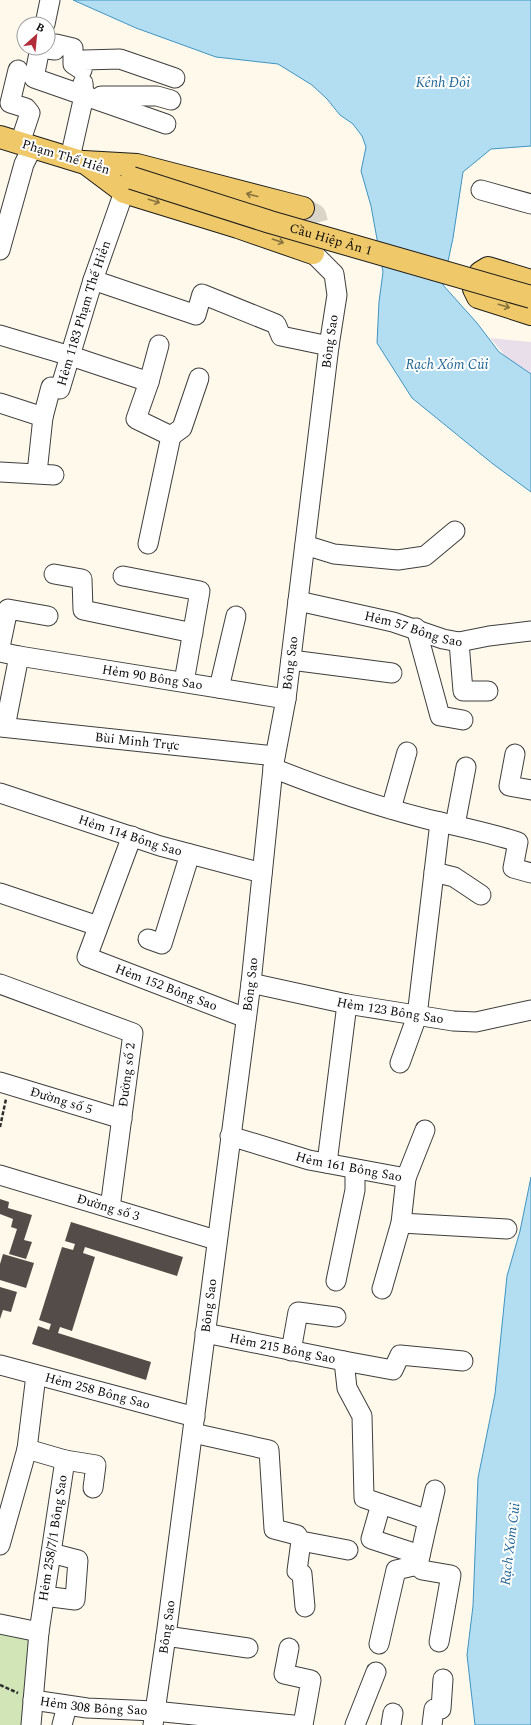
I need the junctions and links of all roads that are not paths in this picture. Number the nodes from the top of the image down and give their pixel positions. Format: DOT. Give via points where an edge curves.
graph roads {
  1 [pos="50,0"];
  2 [pos="47,16"];
  3 [pos="56,44"];
  4 [pos="38,56"];
  5 [pos="18,70"];
  6 [pos="82,70"];
  7 [pos="174,78"];
  8 [pos="84,96"];
  9 [pos="171,100"];
  10 [pos="166,124"];
  11 [pos="17,143"];
  12 [pos="77,160"];
  13 [pos="128,185"];
  14 [pos="481,190"];
  15 [pos="531,204"];
  16 [pos="303,208"];
  17 [pos="0,250"];
  18 [pos="313,253"];
  19 [pos="93,280"];
  20 [pos="531,281"];
  21 [pos="531,298"];
  22 [pos="531,314"];
  23 [pos="0,335"];
  24 [pos="159,345"];
  25 [pos="329,346"];
  26 [pos="70,356"];
  27 [pos="199,378"];
  28 [pos="148,382"];
  29 [pos="0,403"];
  30 [pos="43,417"];
  31 [pos="171,436"];
  32 [pos="0,472"];
  33 [pos="455,531"];
  34 [pos="148,544"];
  35 [pos="305,545"];
  36 [pos="54,574"];
  37 [pos="123,576"];
  38 [pos="298,601"];
  39 [pos="48,616"];
  40 [pos="236,616"];
  41 [pos="416,628"];
  42 [pos="531,631"];
  43 [pos="193,633"];
  44 [pos="459,642"];
  45 [pos="0,647"];
  46 [pos="0,652"];
  47 [pos="18,656"];
  48 [pos="291,660"];
  49 [pos="392,674"];
  50 [pos="184,682"];
  51 [pos="219,688"];
  52 [pos="488,691"];
  53 [pos="286,699"];
  54 [pos="462,720"];
  55 [pos="2,727"];
  56 [pos="407,752"];
  57 [pos="515,754"];
  58 [pos="274,762"];
  59 [pos="466,766"];
  60 [pos="531,790"];
  61 [pos="0,793"];
  62 [pos="391,809"];
  63 [pos="448,824"];
  64 [pos="132,836"];
  65 [pos="524,839"];
  66 [pos="190,854"];
  67 [pos="434,872"];
  68 [pos="262,873"];
  69 [pos="531,873"];
  70 [pos="0,893"];
  71 [pos="481,895"];
  72 [pos="98,926"];
  73 [pos="148,939"];
  74 [pos="251,983"];
  75 [pos="0,984"];
  76 [pos="347,1004"];
  77 [pos="531,1010"];
  78 [pos="417,1016"];
  79 [pos="246,1018"];
  80 [pos="400,1063"];
  81 [pos="4,1084"];
  82 [pos="122,1118"];
  83 [pos="425,1130"];
  84 [pos="230,1136"];
  85 [pos="327,1163"];
  86 [pos="355,1169"];
  87 [pos="0,1175"];
  88 [pos="406,1178"];
  89 [pos="110,1208"];
  90 [pos="401,1223"];
  91 [pos="507,1229"];
  92 [pos="216,1240"];
  93 [pos="336,1281"];
  94 [pos="382,1289"];
  95 [pos="336,1317"];
  96 [pos="205,1333"];
  97 [pos="291,1350"];
  98 [pos="463,1361"];
  99 [pos="344,1362"];
  100 [pos="0,1364"];
  101 [pos="36,1374"];
  102 [pos="194,1425"];
  103 [pos="27,1449"];
  104 [pos="65,1460"];
  105 [pos="93,1488"];
  106 [pos="435,1490"];
  107 [pos="381,1504"];
  108 [pos="3,1518"];
  109 [pos="428,1520"];
  110 [pos="301,1541"];
  111 [pos="0,1545"];
  112 [pos="348,1550"];
  113 [pos="50,1553"];
  114 [pos="419,1560"];
  115 [pos="44,1596"];
  116 [pos="305,1608"];
  117 [pos="0,1624"];
  118 [pos="39,1632"];
  119 [pos="166,1636"];
  120 [pos="439,1642"];
  121 [pos="379,1644"];
  122 [pos="248,1648"];
  123 [pos="290,1648"];
  124 [pos="376,1672"];
  125 [pos="443,1679"];
  126 [pos="33,1700"];
  127 [pos="67,1706"];
  128 [pos="154,1718"];
  129 [pos="264,1724"];
  130 [pos="30,1725"];
  131 [pos="62,1725"];
  132 [pos="292,1725"];
  133 [pos="303,1725"];
  134 [pos="356,1725"];
  135 [pos="432,1725"];
  1 -- 2 [label="street"];
  3 -- 6 [label="street" via="73,48 73,64"];
  4 -- 8 [label="street" via="34,78"];
  5 -- 11 [label="street" via="10,103 26,108 30,113"];
  6 -- 7 [label="street" via="84,60 120,59"];
  6 -- 8 [label="street"];
  8 -- 9 [label="street" via="157,96"];
  8 -- 10 [label="street"];
  8 -- 12 [label="street"];
  11 -- 12 [label="main road, Phạm Thế Hiển"];
  11 -- 17 [label="street" via="24,164"];
  12 -- 13 [label="main road, Phạm Thế Hiển"];
  16 -- 12 [label="main road, one-way" via="137,165"];
  13 -- 18 [label="main road, one-way"];
  13 -- 19 [label="street, Hẻm 1183 Phạm Thế Hiển"];
  13 -- 21 [label="main road, Cầu Hiệp Ân 1, bridge" via="270,222"];
  14 -- 15 [label="street"];
  18 -- 25 [label="street, Bông Sao" via="334,274 337,295"];
  19 -- 25 [label="street" via="196,315 202,294 276,324 281,336"];
  19 -- 26 [label="street, Hẻm 1183 Phạm Thế Hiển"];
  20 -- 22 [label="main road, one-way" via="488,268 480,273 474,289 478,297"];
  23 -- 26 [label="street"];
  24 -- 28 [label="street"];
  25 -- 35 [label="street, Bông Sao"];
  26 -- 28 [label="street"];
  26 -- 30 [label="street, Hẻm 1183 Phạm Thế Hiển" via="60,389 51,387"];
  27 -- 31 [label="street" via="182,428"];
  28 -- 31 [label="street" via="136,419"];
  29 -- 30 [label="street"];
  30 -- 32 [label="street, Hẻm 1183 Phạm Thế Hiển" via="46,474"];
  31 -- 34 [label="street"];
  33 -- 35 [label="street" via="425,556 398,560 334,554"];
  35 -- 38 [label="street, Bông Sao"];
  36 -- 43 [label="street" via="82,579 83,610"];
  37 -- 43 [label="street" via="200,590"];
  38 -- 41 [label="street, Hẻm 57 Bông Sao"];
  38 -- 48 [label="street, Bông Sao"];
  39 -- 45 [label="street" via="8,609"];
  40 -- 51 [label="street"];
  41 -- 44 [label="street, Hẻm 57 Bông Sao" via="443,639"];
  41 -- 54 [label="street" via="440,716"];
  42 -- 44 [label="street, Hẻm 57 Bông Sao"];
  43 -- 50 [label="street"];
  44 -- 52 [label="street" via="463,691"];
  46 -- 47 [label="street, Hẻm 90 Bông Sao"];
  47 -- 50 [label="street, Hẻm 90 Bông Sao"];
  47 -- 55 [label="street"];
  48 -- 49 [label="street"];
  48 -- 53 [label="street, Bông Sao"];
  50 -- 51 [label="street, Hẻm 90 Bông Sao"];
  51 -- 53 [label="street, Hẻm 90 Bông Sao"];
  53 -- 58 [label="street, Bông Sao"];
  55 -- 58 [label="street, Bùi Minh Trực"];
  56 -- 62 [label="street"];
  57 -- 60 [label="street" via="510,786"];
  58 -- 62 [label="street, Bùi Minh Trực" via="337,793"];
  58 -- 68 [label="street, Bông Sao"];
  59 -- 63 [label="street"];
  61 -- 64 [label="street, Hẻm 114 Bông Sao"];
  62 -- 63 [label="street, Bùi Minh Trực"];
  63 -- 65 [label="street, Bùi Minh Trực"];
  63 -- 67 [label="street"];
  64 -- 66 [label="street, Hẻm 114 Bông Sao"];
  64 -- 72 [label="street"];
  65 -- 69 [label="street" via="513,868"];
  66 -- 68 [label="street, Hẻm 114 Bông Sao"];
  66 -- 73 [label="street" via="162,944"];
  67 -- 71 [label="street" via="454,877"];
  67 -- 78 [label="street"];
  68 -- 74 [label="street, Bông Sao"];
  70 -- 72 [label="street"];
  72 -- 79 [label="street, Hẻm 152 Bông Sao" via="87,957"];
  74 -- 76 [label="street, Hẻm 123 Bông Sao"];
  74 -- 79 [label="street, Bông Sao"];
  75 -- 82 [label="street, Đường số 2" via="133,1034"];
  76 -- 78 [label="street, Hẻm 123 Bông Sao"];
  76 -- 85 [label="street"];
  77 -- 78 [label="street, Hẻm 123 Bông Sao" via="476,1022 453,1022"];
  78 -- 80 [label="street"];
  79 -- 84 [label="street, Bông Sao"];
  81 -- 82 [label="street, Đường số 5"];
  82 -- 89 [label="street, Đường số 2"];
  83 -- 88 [label="street"];
  84 -- 85 [label="street, Hẻm 161 Bông Sao"];
  84 -- 92 [label="street, Bông Sao"];
  85 -- 86 [label="street, Hẻm 161 Bông Sao"];
  86 -- 88 [label="street, Hẻm 161 Bông Sao"];
  86 -- 93 [label="street" via="355,1190"];
  87 -- 89 [label="street, Đường số 3"];
  88 -- 90 [label="street, Hẻm 161 Bông Sao"];
  89 -- 92 [label="street, Đường số 3"];
  90 -- 91 [label="street"];
  90 -- 94 [label="street, Hẻm 161 Bông Sao"];
  92 -- 96 [label="street, Bông Sao"];
  95 -- 97 [label="street" via="298,1312"];
  96 -- 97 [label="street, Hẻm 215 Bông Sao"];
  96 -- 102 [label="street, Bông Sao"];
  97 -- 99 [label="street, Hẻm 215 Bông Sao"];
  98 -- 99 [label="street" via="400,1355 393,1370"];
  99 -- 107 [label="street, Hẻm 215 Bông Sao" via="347,1388 362,1416 364,1498"];
  100 -- 101 [label="street, Hẻm 258 Bông Sao"];
  101 -- 102 [label="street, Hẻm 258 Bông Sao"];
  101 -- 103 [label="street"];
  102 -- 110 [label="street, Hẻm 258 Bông Sao" via="269,1450 274,1529 297,1535"];
  102 -- 119 [label="street, Bông Sao"];
  103 -- 104 [label="street, Hẻm 258/7/1 Bông Sao"];
  103 -- 108 [label="street"];
  104 -- 105 [label="street" via="96,1465"];
  104 -- 113 [label="street, Hẻm 258/7/1 Bông Sao"];
  106 -- 109 [label="street"];
  107 -- 109 [label="street, Hẻm 215 Bông Sao"];
  107 -- 114 [label="street" via="371,1538"];
  108 -- 111 [label="street"];
  109 -- 114 [label="street"];
  110 -- 112 [label="street"];
  110 -- 116 [label="street" via="297,1572 302,1574"];
  113 -- 115 [label="street, Hẻm 258/7/1 Bông Sao"];
  113 -- 115 [label="street" via="78,1560 76,1600"];
  114 -- 120 [label="street" via="422,1570 450,1575"];
  114 -- 121 [label="street" via="396,1570"];
  115 -- 118 [label="street, Hẻm 258/7/1 Bông Sao"];
  117 -- 118 [label="street"];
  118 -- 126 [label="street, Hẻm 258/7/1 Bông Sao"];
  119 -- 122 [label="street"];
  119 -- 128 [label="street, Bông Sao"];
  123 -- 133 [label="street" via="284,1674 310,1680"];
  124 -- 134 [label="street"];
  125 -- 135 [label="street" via="441,1709 434,1709"];
  126 -- 127 [label="street, Hẻm 308 Bông Sao"];
  126 -- 130 [label="street, Hẻm 258/7/1 Bông Sao"];
  127 -- 128 [label="street, Hẻm 308 Bông Sao"];
  127 -- 131 [label="street"];
  128 -- 129 [label="street, Hẻm 308 Bông Sao"];
  129 -- 132 [label="street, Hẻm 308 Bông Sao"];
}
